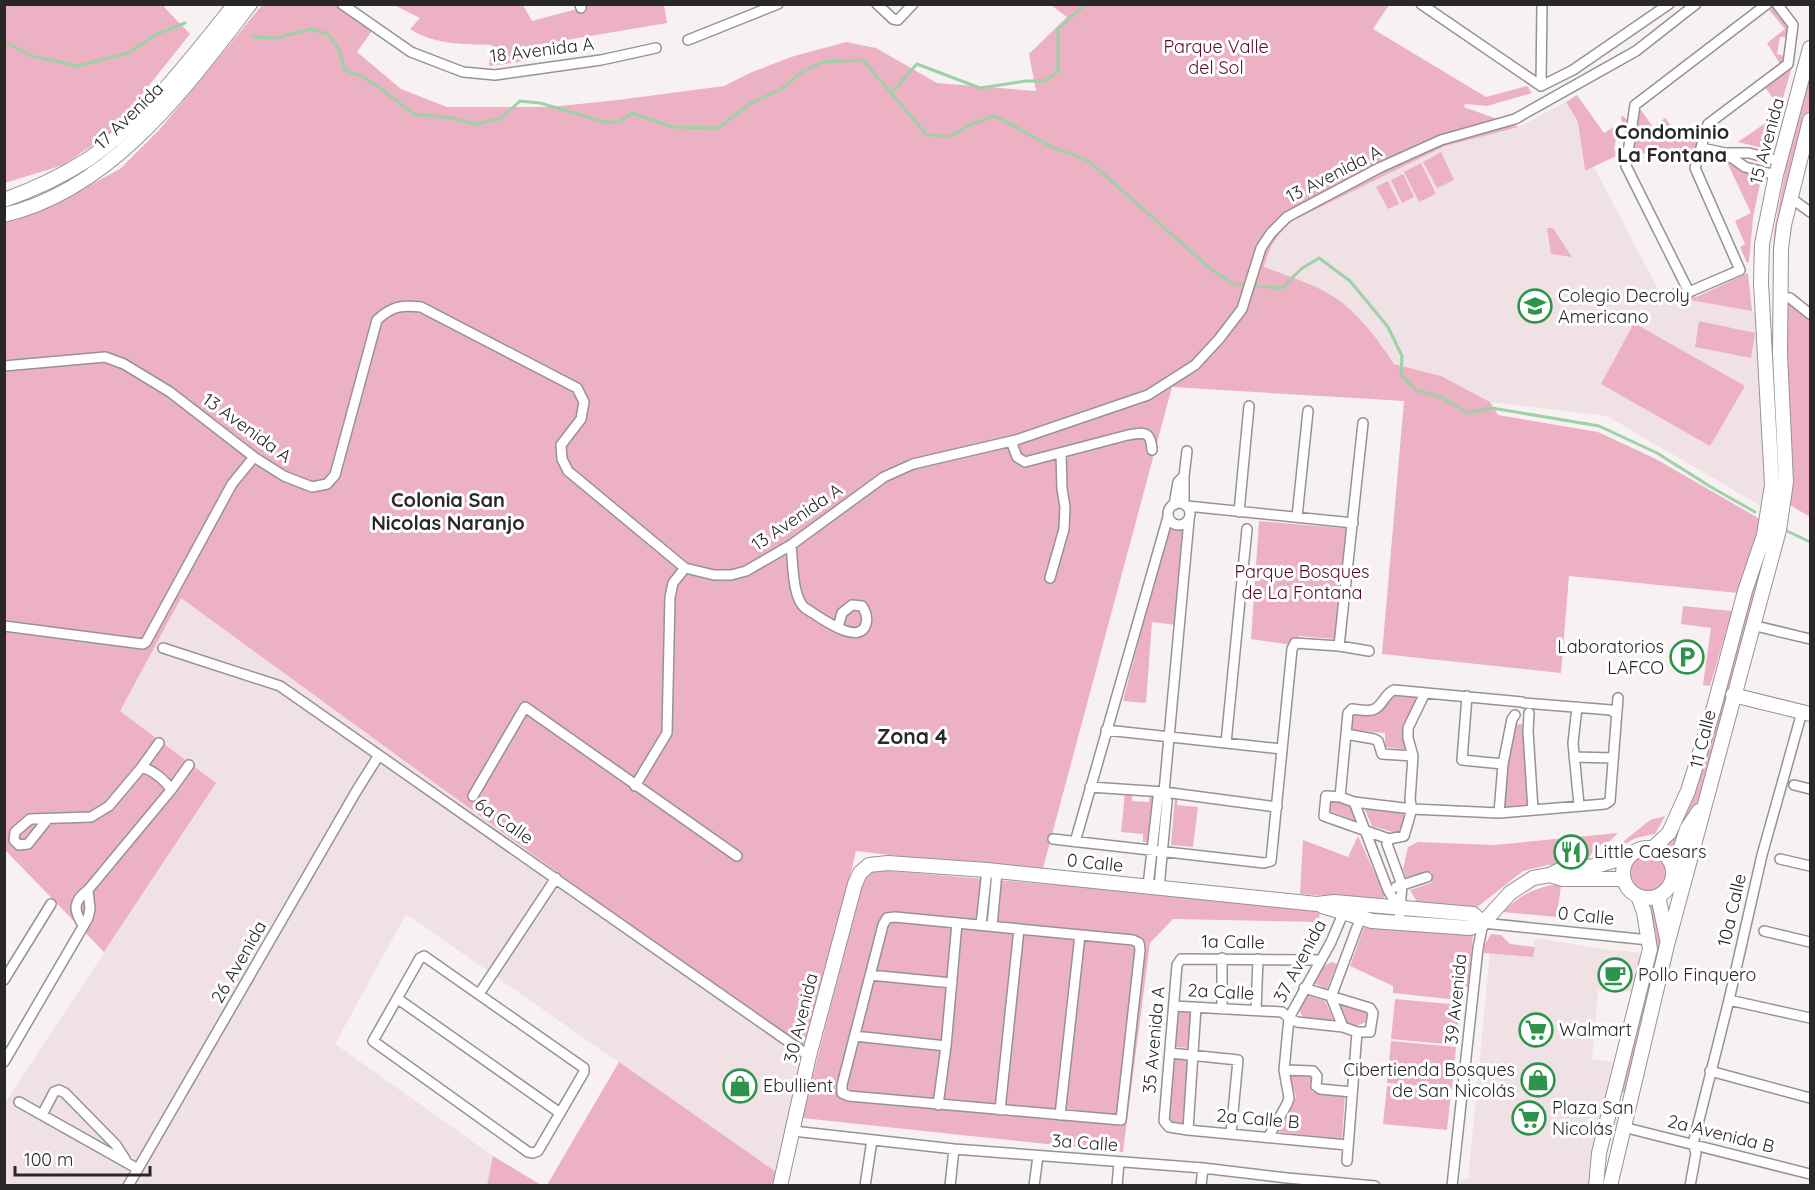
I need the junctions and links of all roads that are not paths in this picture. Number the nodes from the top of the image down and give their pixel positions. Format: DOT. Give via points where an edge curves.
graph roads {
  1 [pos="235,4"];
  2 [pos="250,4"];
  3 [pos="342,4"];
  4 [pos="778,4"];
  5 [pos="877,4"];
  6 [pos="913,4"];
  7 [pos="1421,4"];
  8 [pos="1542,4"];
  9 [pos="1669,4"];
  10 [pos="1696,4"];
  11 [pos="1767,4"];
  12 [pos="1777,4"];
  13 [pos="688,40"];
  14 [pos="656,48"];
  15 [pos="1810,48"];
  16 [pos="1541,86"];
  17 [pos="1810,120"];
  18 [pos="1702,148"];
  19 [pos="1725,153"];
  20 [pos="1776,160"];
  21 [pos="1772,174"];
  22 [pos="1791,198"];
  23 [pos="4,200"];
  24 [pos="1810,212"];
  25 [pos="4,215"];
  26 [pos="1762,244"];
  27 [pos="1780,297"];
  28 [pos="1810,314"];
  29 [pos="4,366"];
  30 [pos="1249,406"];
  31 [pos="1308,411"];
  32 [pos="1363,423"];
  33 [pos="1011,441"];
  34 [pos="1152,450"];
  35 [pos="1187,450"];
  36 [pos="1061,453"];
  37 [pos="254,457"];
  38 [pos="1184,476"];
  39 [pos="1174,505"];
  40 [pos="1186,506"];
  41 [pos="1239,512"];
  42 [pos="1168,517"];
  43 [pos="1297,517"];
  44 [pos="1189,520"];
  45 [pos="1353,523"];
  46 [pos="1247,529"];
  47 [pos="791,545"];
  48 [pos="685,568"];
  49 [pos="1050,579"];
  50 [pos="1752,625"];
  51 [pos="4,626"];
  52 [pos="838,627"];
  53 [pos="1810,639"];
  54 [pos="1339,646"];
  55 [pos="163,648"];
  56 [pos="1369,651"];
  57 [pos="1425,693"];
  58 [pos="1733,694"];
  59 [pos="1467,696"];
  60 [pos="1618,698"];
  61 [pos="1577,707"];
  62 [pos="1522,709"];
  63 [pos="1806,713"];
  64 [pos="1616,714"];
  65 [pos="1106,730"];
  66 [pos="1346,734"];
  67 [pos="1169,737"];
  68 [pos="159,743"];
  69 [pos="1226,743"];
  70 [pos="1282,749"];
  71 [pos="379,755"];
  72 [pos="1413,756"];
  73 [pos="1574,757"];
  74 [pos="1613,758"];
  75 [pos="1503,764"];
  76 [pos="189,765"];
  77 [pos="141,768"];
  78 [pos="1794,785"];
  79 [pos="635,786"];
  80 [pos="1090,787"];
  81 [pos="1810,789"];
  82 [pos="171,790"];
  83 [pos="1164,792"];
  84 [pos="473,796"];
  85 [pos="1340,797"];
  86 [pos="1706,800"];
  87 [pos="1354,802"];
  88 [pos="1579,805"];
  89 [pos="1276,807"];
  90 [pos="1412,809"];
  91 [pos="1533,810"];
  92 [pos="1499,813"];
  93 [pos="47,820"];
  94 [pos="1365,830"];
  95 [pos="1053,839"];
  96 [pos="1389,839"];
  97 [pos="1075,842"];
  98 [pos="1653,848"];
  99 [pos="1151,851"];
  100 [pos="1162,852"];
  101 [pos="737,856"];
  102 [pos="1629,856"];
  103 [pos="1780,859"];
  104 [pos="869,865"];
  105 [pos="1394,865"];
  106 [pos="1810,866"];
  107 [pos="992,871"];
  108 [pos="1381,871"];
  109 [pos="1673,872"];
  110 [pos="1550,874"];
  111 [pos="1427,877"];
  112 [pos="556,878"];
  113 [pos="1623,879"];
  114 [pos="1402,885"];
  115 [pos="1154,887"];
  116 [pos="1388,890"];
  117 [pos="1638,896"];
  118 [pos="1658,896"];
  119 [pos="51,904"];
  120 [pos="983,904"];
  121 [pos="994,906"];
  122 [pos="1345,909"];
  123 [pos="1400,909"];
  124 [pos="1362,912"];
  125 [pos="957,923"];
  126 [pos="1399,923"];
  127 [pos="1483,923"];
  128 [pos="981,925"];
  129 [pos="992,926"];
  130 [pos="1019,929"];
  131 [pos="1336,930"];
  132 [pos="1764,931"];
  133 [pos="1080,935"];
  134 [pos="1354,938"];
  135 [pos="1650,940"];
  136 [pos="1810,942"];
  137 [pos="1668,945"];
  138 [pos="1222,958"];
  139 [pos="1181,959"];
  140 [pos="1258,959"];
  141 [pos="1320,960"];
  142 [pos="870,975"];
  143 [pos="4,981"];
  144 [pos="952,982"];
  145 [pos="1304,988"];
  146 [pos="479,993"];
  147 [pos="1331,997"];
  148 [pos="398,999"];
  149 [pos="1729,1000"];
  150 [pos="1174,1006"];
  151 [pos="1196,1007"];
  152 [pos="1222,1009"];
  153 [pos="1256,1010"];
  154 [pos="1289,1018"];
  155 [pos="1810,1018"];
  156 [pos="1343,1027"];
  157 [pos="1357,1032"];
  158 [pos="855,1036"];
  159 [pos="946,1046"];
  160 [pos="1170,1053"];
  161 [pos="1194,1054"];
  162 [pos="809,1056"];
  163 [pos="4,1062"];
  164 [pos="1284,1070"];
  165 [pos="1710,1071"];
  166 [pos="1352,1092"];
  167 [pos="1810,1098"];
  168 [pos="18,1102"];
  169 [pos="938,1104"];
  170 [pos="1000,1110"];
  171 [pos="560,1113"];
  172 [pos="42,1115"];
  173 [pos="1060,1115"];
  174 [pos="1166,1125"];
  175 [pos="1623,1127"];
  176 [pos="1188,1130"];
  177 [pos="793,1131"];
  178 [pos="1231,1133"];
  179 [pos="1269,1136"];
  180 [pos="872,1140"];
  181 [pos="1693,1144"];
  182 [pos="1347,1145"];
  183 [pos="954,1149"];
  184 [pos="1038,1156"];
  185 [pos="125,1159"];
  186 [pos="1347,1161"];
  187 [pos="1119,1162"];
  188 [pos="138,1168"];
  189 [pos="1203,1168"];
  190 [pos="1810,1174"];
  191 [pos="1286,1182"];
  192 [pos="128,1185"];
  193 [pos="780,1185"];
  194 [pos="865,1185"];
  195 [pos="950,1185"];
  196 [pos="1034,1185"];
  197 [pos="1117,1185"];
  198 [pos="1201,1185"];
  199 [pos="1375,1185"];
  200 [pos="1452,1185"];
  201 [pos="1596,1185"];
  202 [pos="1610,1185"];
  203 [pos="1690,1185"];
  1 -- 23 [label="main road, 17 Avenida" via="160,94 112,140 86,160"];
  2 -- 25 [label="main road, 17 Avenida" via="172,101 114,158 49,199"];
  3 -- 14 [label="street, 18 Avenida A" via="411,52 463,72 495,75"];
  4 -- 13 [label="street"];
  5 -- 6 [label="street" via="898,20"];
  7 -- 16 [label="street"];
  8 -- 16 [label="street"];
  9 -- 16 [label="street" via="1591,59"];
  10 -- 33 [label="street, 13 Avenida A" via="1636,51 1515,119 1442,140 1287,217 1261,248 1242,309 1195,364 1148,395"];
  11 -- 18 [label="street" via="1635,105 1626,166 1689,292 1740,268 1696,171"];
  12 -- 18 [label="street" via="1794,27 1788,64 1711,122"];
  15 -- 20 [label="main road, 15 Avenida"];
  17 -- 22 [label="main road, 15 Avenida"];
  18 -- 19 [label="street"];
  19 -- 20 [label="street" via="1749,153"];
  19 -- 21 [label="street" via="1746,166"];
  20 -- 21 [label="main road, 15 Avenida"];
  21 -- 26 [label="main road, 15 Avenida"];
  22 -- 24 [label="street"];
  22 -- 27 [label="main road, 15 Avenida" via="1781,249"];
  26 -- 27 [label="main road" via="1773,286"];
  26 -- 98 [label="main road, 11 Calle" via="1772,485 1764,535 1688,791 1669,833"];
  27 -- 28 [label="street" via="1793,300"];
  27 -- 50 [label="main road, 11 Calle" via="1786,482 1779,530"];
  29 -- 37 [label="street, 13 Avenida A" via="105,357 170,392"];
  30 -- 41 [label="street"];
  31 -- 43 [label="street"];
  32 -- 45 [label="street"];
  33 -- 36 [label="street" via="1017,457 1025,462"];
  33 -- 47 [label="street, 13 Avenida A" via="913,464 884,477"];
  34 -- 36 [label="street" via="1151,439 1141,433"];
  35 -- 38 [label="street"];
  36 -- 49 [label="street" via="1064,530"];
  37 -- 48 [label="street, 13 Avenida A" via="284,476 312,487 327,484 335,475 377,320 389,309 421,307 578,388 584,402 581,419 561,445 568,471"];
  37 -- 51 [label="street" via="232,484 146,642 140,645"];
  38 -- 39 [label="street" via="1178,482"];
  38 -- 40 [label="street"];
  39 -- 40 [label="street"];
  39 -- 42 [label="street"];
  40 -- 41 [label="street"];
  40 -- 44 [label="street"];
  41 -- 43 [label="street"];
  42 -- 44 [label="street" via="1179,525"];
  42 -- 65 [label="street"];
  43 -- 45 [label="street"];
  44 -- 67 [label="street"];
  45 -- 54 [label="street"];
  46 -- 69 [label="street"];
  47 -- 48 [label="street, 13 Avenida A" via="746,571 731,575"];
  47 -- 52 [label="street" via="798,602"];
  48 -- 79 [label="street" via="673,583 670,597 667,734"];
  50 -- 53 [label="street"];
  50 -- 58 [label="main road, 11 Calle"];
  54 -- 56 [label="street"];
  54 -- 70 [label="street" via="1295,643"];
  55 -- 71 [label="street, 6a Calle" via="280,686"];
  57 -- 59 [label="street"];
  57 -- 66 [label="street" via="1394,690 1377,708 1352,709"];
  57 -- 72 [label="street" via="1408,728"];
  58 -- 63 [label="main road"];
  58 -- 86 [label="main road, 11 Calle"];
  59 -- 62 [label="street" via="1504,700"];
  59 -- 75 [label="street" via="1462,760"];
  60 -- 64 [label="street"];
  61 -- 62 [label="street" via="1543,704"];
  61 -- 64 [label="street" via="1611,710"];
  61 -- 73 [label="street"];
  62 -- 75 [label="street" via="1512,719"];
  62 -- 91 [label="street" via="1528,731"];
  63 -- 149 [label="street, 10a Calle" via="1762,855"];
  64 -- 74 [label="street"];
  65 -- 67 [label="street"];
  65 -- 80 [label="street"];
  66 -- 72 [label="street" via="1378,741 1382,754"];
  66 -- 85 [label="street"];
  67 -- 69 [label="street"];
  67 -- 83 [label="street"];
  68 -- 77 [label="street"];
  69 -- 70 [label="street"];
  70 -- 89 [label="street"];
  71 -- 112 [label="street, 6a Calle"];
  71 -- 188 [label="street, 26 Avenida"];
  72 -- 90 [label="street"];
  73 -- 74 [label="street"];
  73 -- 88 [label="street"];
  74 -- 88 [label="street" via="1610,801"];
  75 -- 92 [label="street"];
  76 -- 82 [label="street"];
  77 -- 82 [label="street"];
  77 -- 93 [label="street" via="109,806 91,817"];
  78 -- 81 [label="street"];
  79 -- 84 [label="street" via="525,707"];
  79 -- 101 [label="street"];
  80 -- 83 [label="street"];
  80 -- 97 [label="street"];
  82 -- 163 [label="street" via="80,896 76,911 83,925"];
  83 -- 89 [label="street"];
  83 -- 99 [label="street" via="1158,798"];
  83 -- 100 [label="street" via="1167,801"];
  85 -- 87 [label="street"];
  85 -- 94 [label="street" via="1326,796 1324,816"];
  86 -- 109 [label="main road" via="1688,830"];
  86 -- 137 [label="main road, 11 Calle"];
  87 -- 90 [label="street"];
  87 -- 94 [label="street"];
  88 -- 91 [label="street"];
  89 -- 100 [label="street" via="1271,861"];
  90 -- 92 [label="street"];
  90 -- 96 [label="street" via="1404,836"];
  91 -- 92 [label="street"];
  94 -- 96 [label="street"];
  94 -- 108 [label="street"];
  95 -- 97 [label="street"];
  96 -- 105 [label="street"];
  97 -- 99 [label="street"];
  98 -- 102 [label="main road" via="1640,849"];
  98 -- 109 [label="main road" via="1667,857"];
  99 -- 100 [label="street"];
  99 -- 115 [label="street"];
  100 -- 115 [label="street"];
  102 -- 110 [label="main road"];
  102 -- 113 [label="main road" via="1623,867"];
  103 -- 106 [label="street"];
  104 -- 107 [label="main road, 0 Calle"];
  104 -- 162 [label="main road, 30 Avenida" via="855,884"];
  105 -- 108 [label="street"];
  105 -- 114 [label="street"];
  107 -- 115 [label="main road, 0 Calle"];
  107 -- 120 [label="street"];
  107 -- 121 [label="street"];
  108 -- 116 [label="street"];
  109 -- 118 [label="main road" via="1669,886"];
  110 -- 113 [label="main road, 0 Calle" via="1563,879"];
  110 -- 127 [label="main road" via="1533,878 1510,893"];
  111 -- 114 [label="street"];
  112 -- 146 [label="street"];
  112 -- 162 [label="street, 6a Calle"];
  113 -- 117 [label="main road"];
  114 -- 116 [label="street"];
  114 -- 123 [label="street"];
  115 -- 122 [label="main road, 0 Calle" via="1317,904 1334,902"];
  116 -- 123 [label="street"];
  117 -- 118 [label="main road"];
  117 -- 135 [label="main road"];
  118 -- 137 [label="main road"];
  119 -- 143 [label="street"];
  120 -- 121 [label="street"];
  120 -- 128 [label="street"];
  121 -- 129 [label="street"];
  122 -- 124 [label="main road, 0 Calle"];
  122 -- 131 [label="street, 37 Avenida"];
  123 -- 124 [label="main road, 0 Calle"];
  123 -- 126 [label="street"];
  123 -- 127 [label="main road, 0 Calle" via="1473,914"];
  124 -- 126 [label="main road, 0 Calle"];
  124 -- 134 [label="street"];
  125 -- 128 [label="street"];
  125 -- 142 [label="street" via="887,918"];
  125 -- 144 [label="street"];
  126 -- 127 [label="main road, 0 Calle" via="1470,928"];
  127 -- 135 [label="street, 0 Calle"];
  127 -- 200 [label="street, 39 Avenida"];
  128 -- 129 [label="street"];
  129 -- 130 [label="street"];
  130 -- 133 [label="street"];
  130 -- 170 [label="street"];
  131 -- 134 [label="street"];
  131 -- 141 [label="street, 37 Avenida"];
  132 -- 136 [label="street"];
  133 -- 173 [label="street"];
  133 -- 173 [label="street" via="1139,943 1123,1114 1121,1120"];
  134 -- 147 [label="street"];
  135 -- 201 [label="main road" via="1599,1153"];
  137 -- 175 [label="main road, 11 Calle"];
  138 -- 139 [label="street, 1a Calle"];
  138 -- 140 [label="street, 1a Calle"];
  138 -- 152 [label="street"];
  139 -- 150 [label="street, 35 Avenida A" via="1177,965"];
  140 -- 141 [label="street, 1a Calle"];
  140 -- 153 [label="street"];
  141 -- 145 [label="street, 37 Avenida"];
  142 -- 144 [label="street"];
  142 -- 158 [label="street"];
  144 -- 159 [label="street"];
  145 -- 147 [label="street"];
  145 -- 154 [label="street, 37 Avenida"];
  146 -- 148 [label="street" via="424,956"];
  146 -- 171 [label="street" via="584,1068"];
  147 -- 156 [label="street"];
  147 -- 157 [label="street, 2a Calle" via="1372,1010 1370,1032"];
  148 -- 171 [label="street"];
  148 -- 171 [label="street" via="374,1037 376,1045 528,1152 538,1151"];
  149 -- 155 [label="street"];
  149 -- 165 [label="street, 10a Calle"];
  150 -- 151 [label="street, 2a Calle"];
  150 -- 160 [label="street, 35 Avenida A"];
  151 -- 152 [label="street, 2a Calle"];
  151 -- 161 [label="street"];
  152 -- 153 [label="street, 2a Calle"];
  153 -- 154 [label="street, 2a Calle" via="1282,1011"];
  154 -- 156 [label="street, 2a Calle"];
  154 -- 164 [label="street, 37 Avenida"];
  156 -- 157 [label="street, 2a Calle"];
  157 -- 166 [label="street"];
  158 -- 159 [label="street"];
  158 -- 169 [label="street" via="842,1093"];
  159 -- 169 [label="street"];
  160 -- 161 [label="street"];
  160 -- 174 [label="street, 35 Avenida A"];
  161 -- 176 [label="street"];
  161 -- 178 [label="street" via="1238,1060"];
  162 -- 177 [label="main road, 30 Avenida"];
  164 -- 166 [label="street" via="1313,1071 1320,1089"];
  164 -- 179 [label="street, 37 Avenida" via="1289,1098"];
  165 -- 167 [label="street"];
  165 -- 181 [label="street, 10a Calle"];
  166 -- 182 [label="street"];
  168 -- 172 [label="street"];
  169 -- 170 [label="street"];
  170 -- 173 [label="street"];
  172 -- 185 [label="street"];
  172 -- 185 [label="street" via="54,1092 59,1090 117,1145"];
  174 -- 176 [label="street, 2a Calle B"];
  175 -- 181 [label="street, 2a Avenida B"];
  175 -- 202 [label="main road, 11 Calle"];
  176 -- 178 [label="street, 2a Calle B"];
  177 -- 180 [label="street, 3a Calle"];
  177 -- 193 [label="main road, 30 Avenida"];
  178 -- 179 [label="street, 2a Calle B"];
  179 -- 182 [label="street, 2a Calle B"];
  180 -- 183 [label="street, 3a Calle"];
  180 -- 194 [label="street"];
  181 -- 190 [label="street, 2a Avenida B"];
  181 -- 203 [label="street, 10a Calle" via="1696,1153"];
  182 -- 186 [label="street"];
  183 -- 184 [label="street, 3a Calle"];
  183 -- 195 [label="street"];
  184 -- 187 [label="street, 3a Calle"];
  184 -- 196 [label="street"];
  185 -- 188 [label="street"];
  187 -- 189 [label="street, 3a Calle"];
  187 -- 197 [label="street"];
  188 -- 192 [label="street, 26 Avenida"];
  189 -- 191 [label="street, 3a Calle"];
  189 -- 198 [label="street"];
  191 -- 199 [label="street, 3a Calle"];
}
